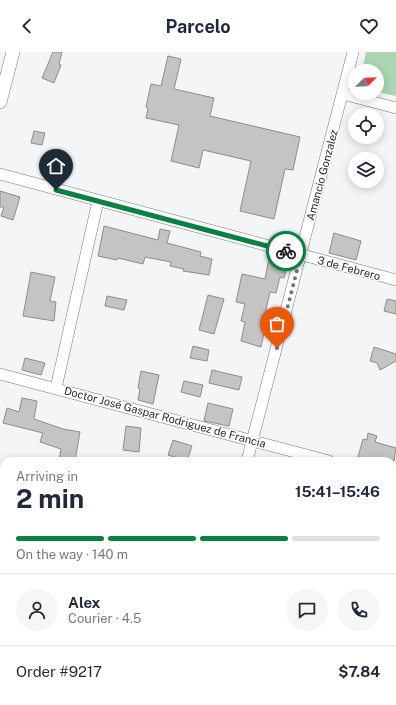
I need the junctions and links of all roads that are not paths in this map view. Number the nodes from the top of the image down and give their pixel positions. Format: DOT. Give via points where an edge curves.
graph roads {
  1 [pos="13,52"];
  2 [pos="353,52"];
  3 [pos="343,94"];
  4 [pos="0,102"];
  5 [pos="396,108"];
  6 [pos="0,174"];
  7 [pos="98,201"];
  8 [pos="301,255"];
  9 [pos="396,280"];
  10 [pos="0,374"];
  11 [pos="56,388"];
  12 [pos="253,440"];
  13 [pos="248,457"];
  14 [pos="315,457"];
  1 -- 4 [label="street"];
  2 -- 3 [label="street, Amancio Gonzalez"];
  3 -- 5 [label="street"];
  3 -- 8 [label="street, Amancio Gonzalez"];
  6 -- 7 [label="street, 3 de Febrero"];
  7 -- 8 [label="street, 3 de Febrero"];
  7 -- 11 [label="street"];
  8 -- 9 [label="street, 3 de Febrero"];
  8 -- 12 [label="street, Amancio Gonzalez"];
  10 -- 11 [label="street, Doctor José Gaspar Rodriguez de Francia"];
  11 -- 12 [label="street, Doctor José Gaspar Rodriguez de Francia"];
  12 -- 13 [label="street, Amancio Gonzalez"];
  12 -- 14 [label="street, Doctor José Gaspar Rodriguez de Francia"];
}
